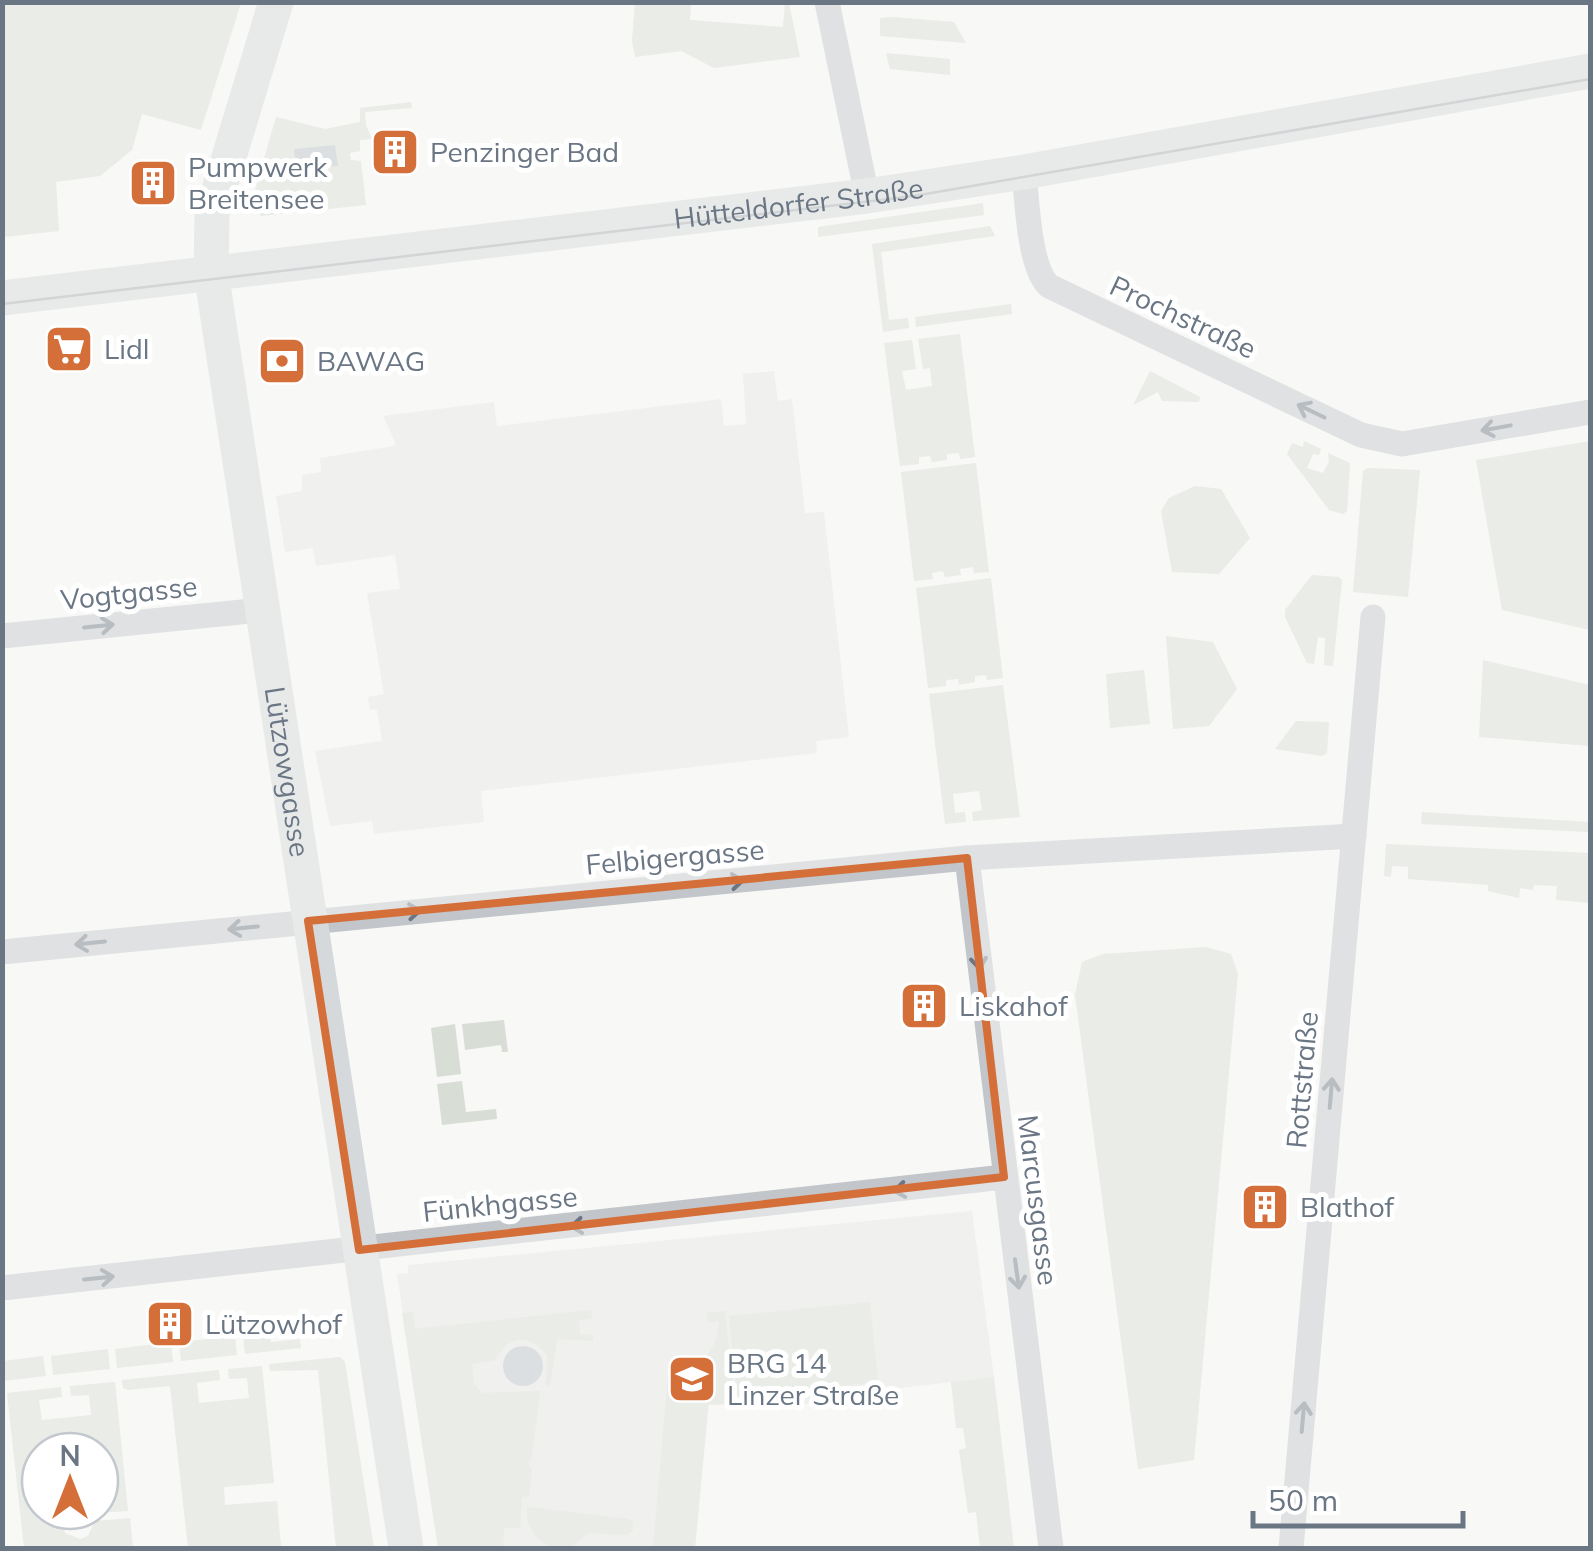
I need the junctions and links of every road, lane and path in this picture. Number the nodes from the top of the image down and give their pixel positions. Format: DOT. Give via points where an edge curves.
graph roads {
  1 [pos="276,2"];
  2 [pos="827,2"];
  3 [pos="1590,72"];
  4 [pos="1024,172"];
  5 [pos="868,196"];
  6 [pos="211,272"];
  7 [pos="2,298"];
  8 [pos="1590,412"];
  9 [pos="261,610"];
  10 [pos="1373,616"];
  11 [pos="2,636"];
  12 [pos="1354,836"];
  13 [pos="967,858"];
  14 [pos="308,921"];
  15 [pos="2,952"];
  16 [pos="1004,1178"];
  17 [pos="359,1250"];
  18 [pos="2,1288"];
  19 [pos="406,1548"];
  20 [pos="1052,1548"];
  21 [pos="1291,1548"];
  1 -- 6 [label="main road, Lützowgasse" via="212,213"];
  2 -- 5 [label="street"];
  3 -- 4 [label="main road, Hütteldorfer Straße"];
  4 -- 5 [label="main road, Hütteldorfer Straße"];
  8 -- 4 [label="street, Prochstraße, one-way" via="1402,444 1360,435 1049,286 1036,262"];
  5 -- 6 [label="main road, Hütteldorfer Straße"];
  6 -- 7 [label="main road, Hütteldorfer Straße"];
  6 -- 9 [label="main road, Lützowgasse"];
  11 -- 9 [label="street, Vogtgasse, one-way"];
  9 -- 14 [label="main road, Lützowgasse"];
  10 -- 12 [label="street, Rottstraße"];
  12 -- 13 [label="street, Felbigergasse"];
  21 -- 12 [label="street, Rottstraße, one-way"];
  14 -- 13 [label="street, Felbigergasse, one-way"];
  13 -- 16 [label="street, Marcusgasse, one-way"];
  14 -- 15 [label="street, Felbigergasse, one-way"];
  14 -- 17 [label="main road, Lützowgasse"];
  16 -- 17 [label="street, Fünkhgasse, one-way"];
  16 -- 20 [label="street, Marcusgasse, one-way"];
  18 -- 17 [label="street, Fünkhgasse, one-way"];
  17 -- 19 [label="main road, Lützowgasse"];
}
